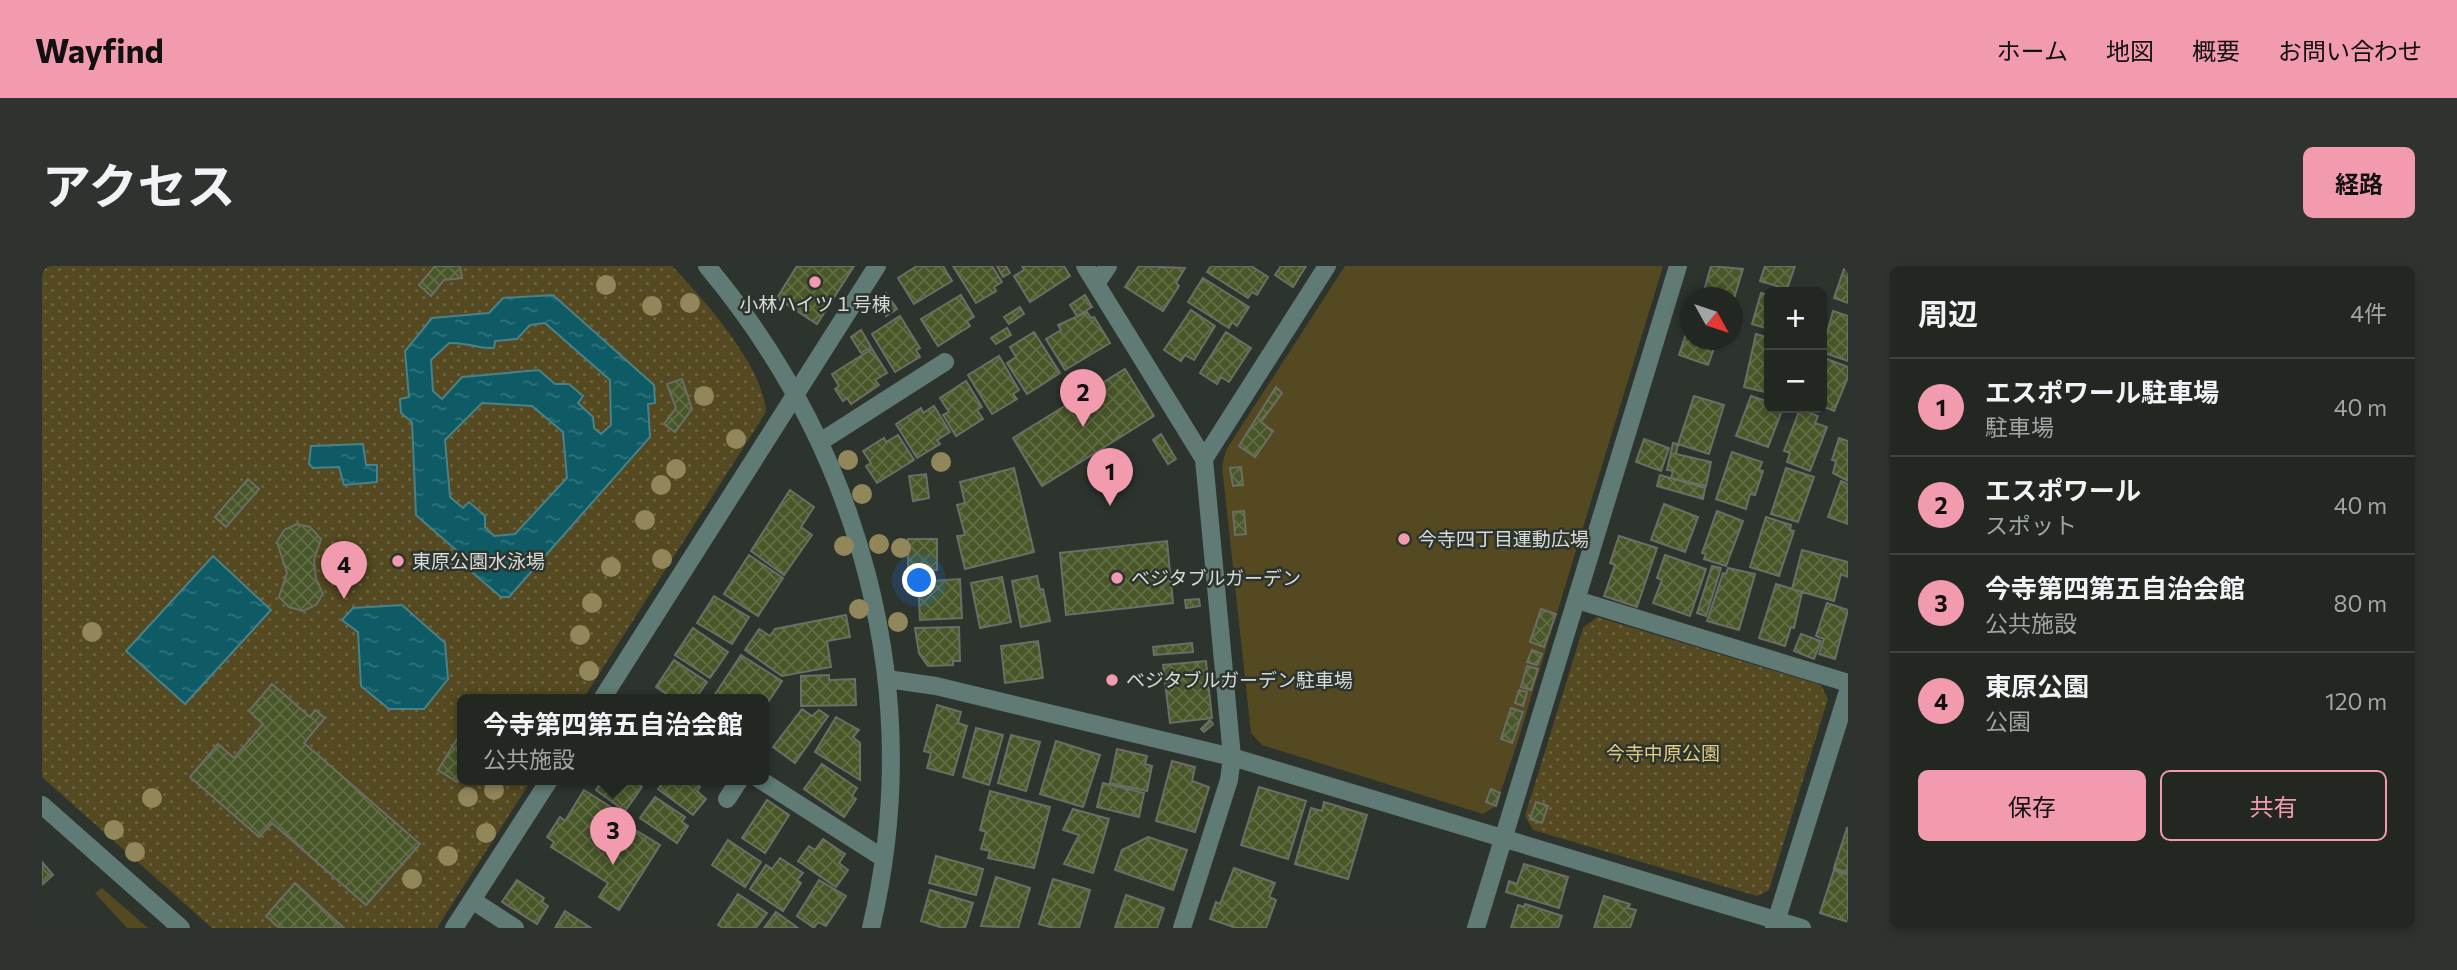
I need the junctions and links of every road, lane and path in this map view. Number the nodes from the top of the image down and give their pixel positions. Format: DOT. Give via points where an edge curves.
graph roads {
  1 [pos="707,266"];
  2 [pos="877,266"];
  3 [pos="1085,266"];
  4 [pos="1108,266"];
  5 [pos="1327,266"];
  6 [pos="1678,266"];
  7 [pos="1096,284"];
  8 [pos="945,362"];
  9 [pos="797,393"];
  10 [pos="820,442"];
  11 [pos="1204,459"];
  12 [pos="1577,600"];
  13 [pos="887,679"];
  14 [pos="1848,683"];
  15 [pos="1848,691"];
  16 [pos="605,694"];
  17 [pos="1232,757"];
  18 [pos="546,785"];
  19 [pos="736,785"];
  20 [pos="768,785"];
  21 [pos="727,799"];
  22 [pos="42,805"];
  23 [pos="1504,838"];
  24 [pos="883,858"];
  25 [pos="472,900"];
  26 [pos="1775,923"];
  27 [pos="181,928"];
  28 [pos="454,928"];
  29 [pos="515,928"];
  30 [pos="871,928"];
  31 [pos="1182,928"];
  32 [pos="1476,928"];
  33 [pos="1802,928"];
  1 -- 9 [label="street" via="752,323"];
  2 -- 9 [label="street"];
  3 -- 7 [label="street"];
  4 -- 7 [label="street"];
  5 -- 11 [label="street"];
  6 -- 12 [label="street"];
  7 -- 11 [label="street"];
  8 -- 10 [label="street"];
  9 -- 10 [label="street"];
  9 -- 16 [label="street"];
  10 -- 13 [label="street" via="868,576"];
  11 -- 17 [label="street"];
  12 -- 14 [label="street"];
  12 -- 23 [label="street"];
  13 -- 17 [label="street" via="936,686"];
  13 -- 24 [label="street" via="891,748"];
  15 -- 26 [label="street"];
  17 -- 23 [label="street"];
  17 -- 31 [label="street" via="1229,780"];
  18 -- 25 [label="street"];
  19 -- 21 [label="street"];
  20 -- 24 [label="street"];
  22 -- 27 [label="street"];
  23 -- 26 [label="street"];
  23 -- 32 [label="street"];
  24 -- 30 [label="street"];
  25 -- 28 [label="street"];
  25 -- 29 [label="street"];
  26 -- 33 [label="street"];
}
